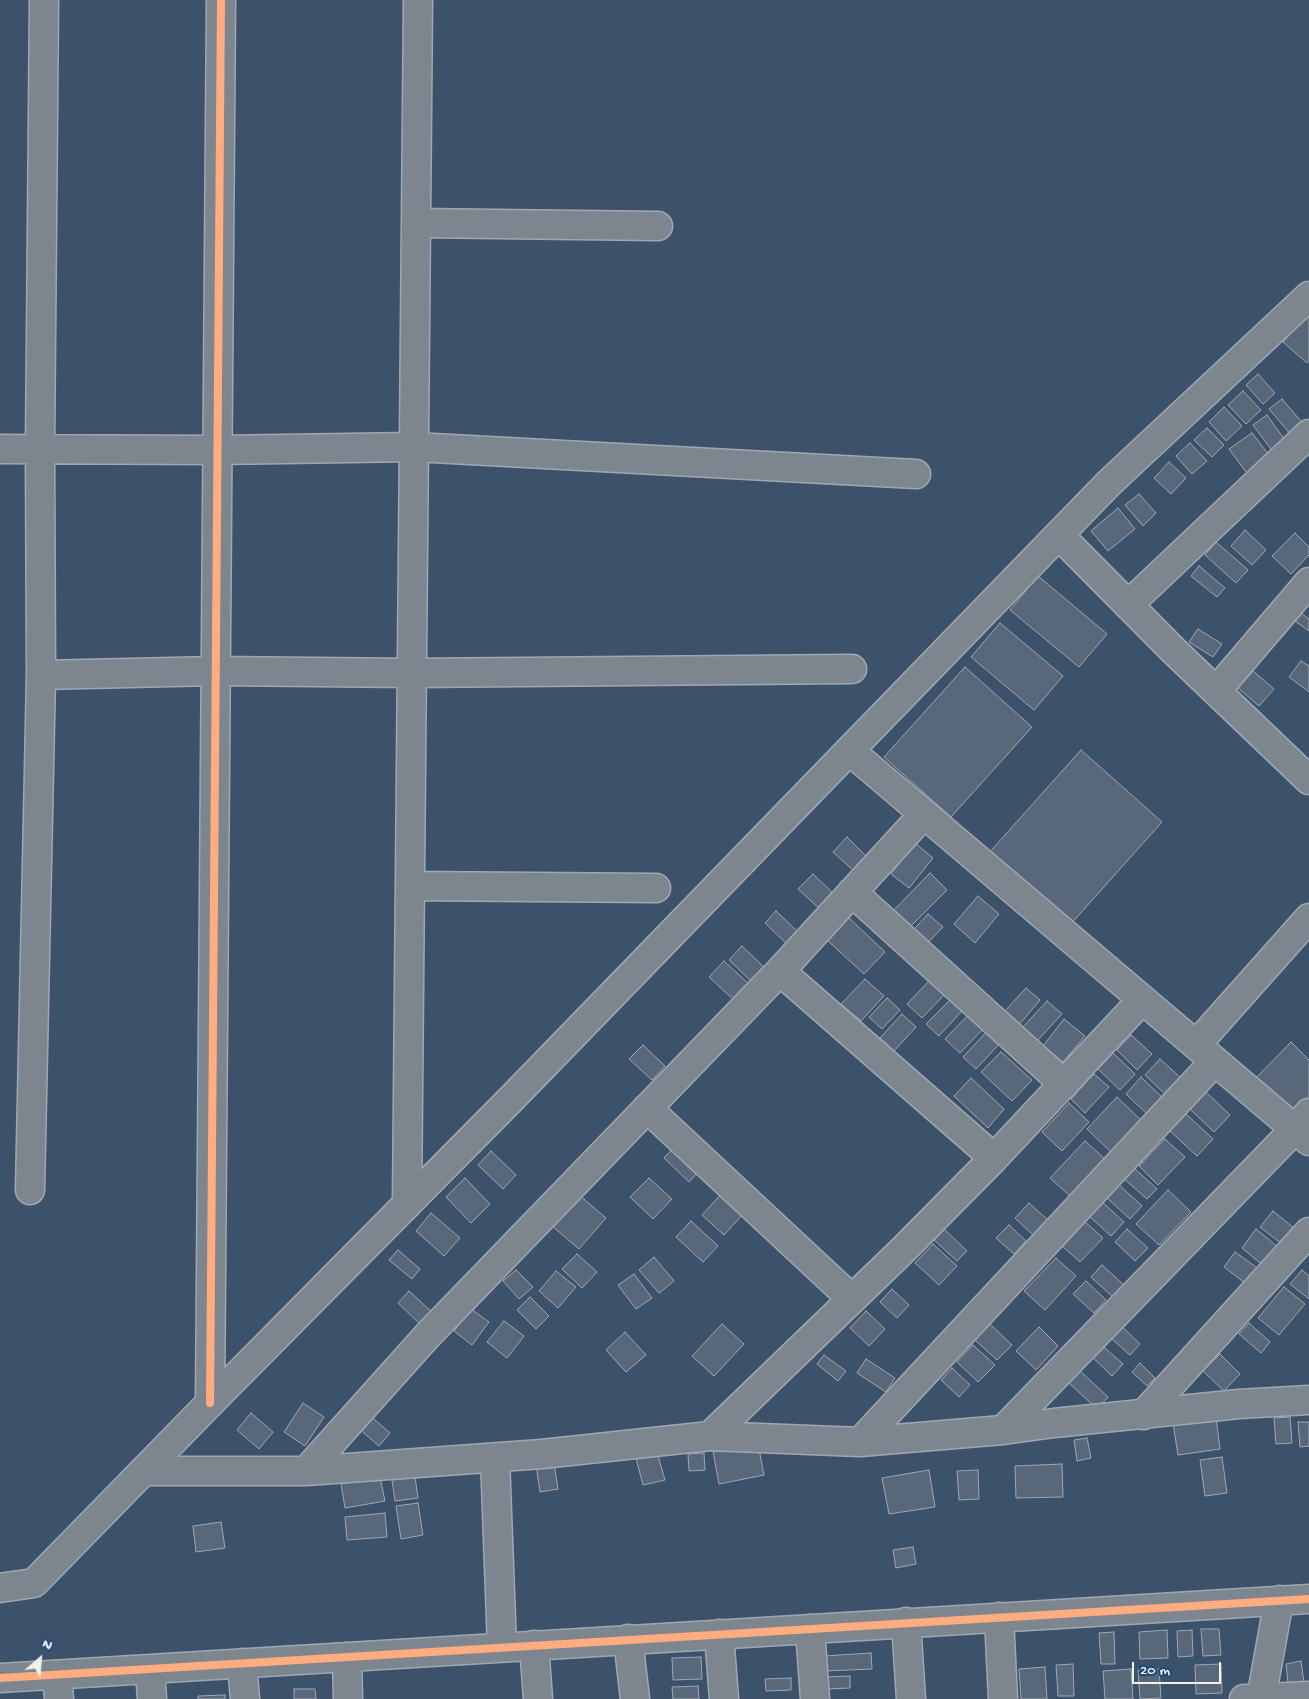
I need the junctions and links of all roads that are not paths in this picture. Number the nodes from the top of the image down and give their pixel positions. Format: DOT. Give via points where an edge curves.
graph roads {
  1 [pos="44,0"];
  2 [pos="221,0"];
  3 [pos="418,0"];
  4 [pos="416,223"];
  5 [pos="658,226"];
  6 [pos="1309,296"];
  7 [pos="1309,434"];
  8 [pos="414,447"];
  9 [pos="0,449"];
  10 [pos="40,449"];
  11 [pos="217,450"];
  12 [pos="916,474"];
  13 [pos="1059,535"];
  14 [pos="1309,582"];
  15 [pos="1128,605"];
  16 [pos="852,669"];
  17 [pos="216,671"];
  18 [pos="412,673"];
  19 [pos="41,675"];
  20 [pos="1216,691"];
  21 [pos="850,751"];
  22 [pos="1305,768"];
  23 [pos="924,814"];
  24 [pos="410,886"];
  25 [pos="656,888"];
  26 [pos="852,892"];
  27 [pos="1309,918"];
  28 [pos="780,971"];
  29 [pos="1142,1000"];
  30 [pos="1205,1053"];
  31 [pos="1064,1084"];
  32 [pos="647,1108"];
  33 [pos="1304,1128"];
  34 [pos="994,1158"];
  35 [pos="30,1190"];
  36 [pos="407,1204"];
  37 [pos="1309,1232"];
  38 [pos="852,1299"];
  39 [pos="1309,1400"];
  40 [pos="210,1403"];
  41 [pos="1143,1414"];
  42 [pos="1003,1430"];
  43 [pos="710,1436"];
  44 [pos="860,1442"];
  45 [pos="495,1458"];
  46 [pos="144,1471"];
  47 [pos="306,1471"];
  48 [pos="0,1588"];
  49 [pos="1309,1599"];
  50 [pos="1279,1600"];
  51 [pos="998,1617"];
  52 [pos="906,1622"];
  53 [pos="810,1628"];
  54 [pos="719,1634"];
  55 [pos="628,1639"];
  56 [pos="534,1645"];
  57 [pos="502,1647"];
  58 [pos="346,1657"];
  59 [pos="242,1663"];
  60 [pos="150,1669"];
  61 [pos="0,1678"];
  62 [pos="58,1687"];
  63 [pos="1309,1696"];
  64 [pos="152,1699"];
  65 [pos="244,1699"];
  66 [pos="348,1699"];
  67 [pos="538,1699"];
  68 [pos="635,1699"];
  69 [pos="724,1699"];
  70 [pos="815,1699"];
  71 [pos="911,1699"];
  72 [pos="1003,1699"];
  73 [pos="1255,1699"];
  1 -- 10 [label="street"];
  2 -- 11 [label="street"];
  3 -- 4 [label="street"];
  4 -- 5 [label="street"];
  4 -- 8 [label="street"];
  6 -- 13 [label="street" via="1109,483"];
  7 -- 15 [label="street"];
  8 -- 11 [label="street"];
  8 -- 12 [label="street"];
  8 -- 18 [label="street"];
  9 -- 10 [label="street"];
  10 -- 11 [label="street"];
  10 -- 19 [label="street"];
  11 -- 17 [label="street"];
  13 -- 15 [label="street"];
  13 -- 21 [label="street"];
  14 -- 20 [label="street"];
  15 -- 20 [label="street"];
  16 -- 18 [label="street"];
  17 -- 18 [label="street"];
  17 -- 19 [label="street"];
  17 -- 40 [label="street"];
  18 -- 24 [label="street"];
  19 -- 35 [label="street"];
  20 -- 22 [label="street"];
  21 -- 23 [label="street"];
  21 -- 36 [label="street"];
  23 -- 26 [label="street"];
  23 -- 29 [label="street"];
  24 -- 25 [label="street"];
  24 -- 36 [label="street"];
  26 -- 28 [label="street"];
  26 -- 31 [label="street"];
  27 -- 30 [label="street"];
  28 -- 32 [label="street"];
  28 -- 34 [label="street"];
  29 -- 30 [label="street"];
  29 -- 31 [label="street"];
  30 -- 33 [label="street"];
  30 -- 44 [label="street"];
  31 -- 34 [label="street"];
  32 -- 38 [label="street"];
  32 -- 47 [label="street" via="427,1336"];
  33 -- 42 [label="street"];
  34 -- 38 [label="street"];
  36 -- 40 [label="street"];
  37 -- 41 [label="street"];
  38 -- 43 [label="street"];
  39 -- 41 [label="street"];
  40 -- 46 [label="street"];
  41 -- 42 [label="street"];
  42 -- 44 [label="street"];
  43 -- 44 [label="street"];
  43 -- 45 [label="street"];
  45 -- 47 [label="street"];
  45 -- 57 [label="street"];
  46 -- 47 [label="street"];
  46 -- 48 [label="street" via="34,1583"];
  49 -- 50 [label="street"];
  50 -- 51 [label="street"];
  50 -- 73 [label="street"];
  51 -- 52 [label="street"];
  51 -- 72 [label="street"];
  52 -- 53 [label="street"];
  52 -- 71 [label="street"];
  53 -- 54 [label="street"];
  53 -- 70 [label="street"];
  54 -- 55 [label="street"];
  54 -- 69 [label="street"];
  55 -- 56 [label="street"];
  55 -- 68 [label="street"];
  56 -- 57 [label="street"];
  56 -- 67 [label="street"];
  57 -- 58 [label="street"];
  58 -- 59 [label="street"];
  58 -- 66 [label="street"];
  59 -- 60 [label="street"];
  59 -- 65 [label="street"];
  60 -- 62 [label="street"];
  60 -- 64 [label="street"];
  61 -- 62 [label="street"];
  63 -- 73 [label="street"];
}
